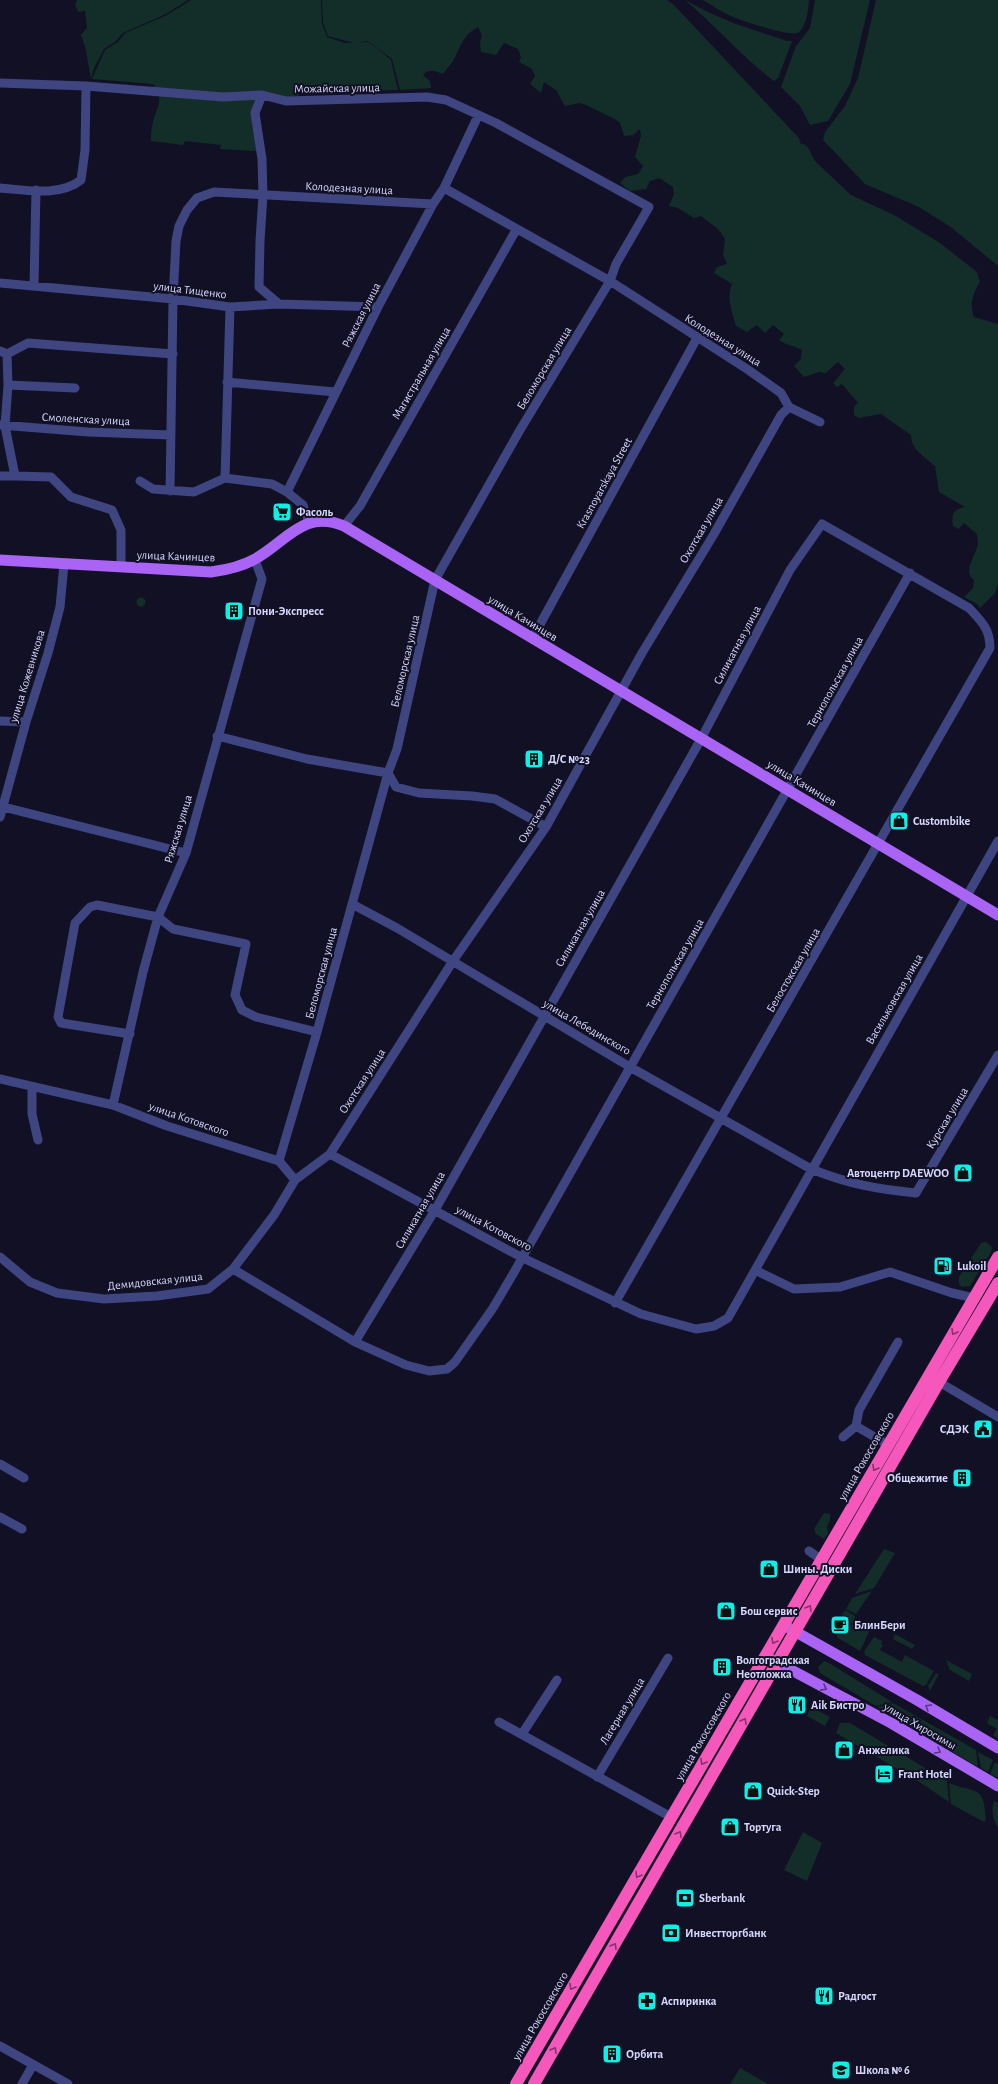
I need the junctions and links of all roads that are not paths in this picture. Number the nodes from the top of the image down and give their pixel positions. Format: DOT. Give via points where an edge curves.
graph roads {
  1 [pos="0,83"];
  2 [pos="86,86"];
  3 [pos="262,95"];
  4 [pos="478,116"];
  5 [pos="0,188"];
  6 [pos="444,188"];
  7 [pos="36,190"];
  8 [pos="263,195"];
  9 [pos="433,204"];
  10 [pos="649,207"];
  11 [pos="516,230"];
  12 [pos="610,282"];
  13 [pos="0,283"];
  14 [pos="34,286"];
  15 [pos="173,299"];
  16 [pos="279,304"];
  17 [pos="230,307"];
  18 [pos="378,307"];
  19 [pos="697,338"];
  20 [pos="3,352"];
  21 [pos="173,354"];
  22 [pos="227,382"];
  23 [pos="8,384"];
  24 [pos="75,388"];
  25 [pos="335,392"];
  26 [pos="789,407"];
  27 [pos="820,422"];
  28 [pos="2,425"];
  29 [pos="170,435"];
  30 [pos="0,476"];
  31 [pos="15,476"];
  32 [pos="225,478"];
  33 [pos="140,481"];
  34 [pos="170,491"];
  35 [pos="287,492"];
  36 [pos="309,523"];
  37 [pos="344,526"];
  38 [pos="0,560"];
  39 [pos="255,560"];
  40 [pos="64,564"];
  41 [pos="121,567"];
  42 [pos="910,574"];
  43 [pos="436,580"];
  44 [pos="532,639"];
  45 [pos="622,690"];
  46 [pos="0,721"];
  47 [pos="26,722"];
  48 [pos="217,736"];
  49 [pos="701,739"];
  50 [pos="388,773"];
  51 [pos="788,789"];
  52 [pos="1,806"];
  53 [pos="0,817"];
  54 [pos="546,826"];
  55 [pos="998,841"];
  56 [pos="879,844"];
  57 [pos="186,853"];
  58 [pos="966,897"];
  59 [pos="352,904"];
  60 [pos="998,915"];
  61 [pos="158,917"];
  62 [pos="453,961"];
  63 [pos="543,1016"];
  64 [pos="318,1032"];
  65 [pos="130,1034"];
  66 [pos="998,1055"];
  67 [pos="630,1067"];
  68 [pos="0,1079"];
  69 [pos="32,1088"];
  70 [pos="112,1105"];
  71 [pos="721,1119"];
  72 [pos="38,1140"];
  73 [pos="330,1154"];
  74 [pos="279,1161"];
  75 [pos="811,1169"];
  76 [pos="295,1180"];
  77 [pos="435,1210"];
  78 [pos="998,1256"];
  79 [pos="0,1257"];
  80 [pos="521,1257"];
  81 [pos="233,1269"];
  82 [pos="755,1270"];
  83 [pos="998,1283"];
  84 [pos="974,1298"];
  85 [pos="615,1303"];
  86 [pos="355,1342"];
  87 [pos="898,1342"];
  88 [pos="939,1382"];
  89 [pos="998,1417"];
  90 [pos="856,1426"];
  91 [pos="843,1437"];
  92 [pos="888,1445"];
  93 [pos="0,1464"];
  94 [pos="24,1478"];
  95 [pos="0,1517"];
  96 [pos="22,1528"];
  97 [pos="809,1551"];
  98 [pos="822,1560"];
  99 [pos="784,1625"];
  100 [pos="796,1632"];
  101 [pos="765,1656"];
  102 [pos="668,1658"];
  103 [pos="778,1663"];
  104 [pos="557,1680"];
  105 [pos="498,1722"];
  106 [pos="522,1734"];
  107 [pos="998,1748"];
  108 [pos="597,1777"];
  109 [pos="998,1786"];
  110 [pos="671,1817"];
  111 [pos="0,2046"];
  112 [pos="33,2065"];
  113 [pos="22,2084"];
  114 [pos="68,2084"];
  115 [pos="516,2084"];
  116 [pos="534,2084"];
  1 -- 2 [label="street, Можайская улица"];
  2 -- 3 [label="street, Можайская улица" via="223,97"];
  2 -- 7 [label="street" via="85,150 81,180 72,187 60,190"];
  3 -- 4 [label="street, Можайская улица" via="286,101 427,97 446,100"];
  3 -- 8 [label="street" via="255,113 262,160"];
  4 -- 6 [label="street, Ряжская улица"];
  4 -- 10 [label="street, Можайская улица" via="496,123"];
  5 -- 7 [label="street"];
  6 -- 9 [label="street, Ряжская улица"];
  6 -- 11 [label="street, Колодезная улица"];
  7 -- 14 [label="street"];
  8 -- 9 [label="street, Колодезная улица"];
  8 -- 15 [label="street, Колодезная улица" via="214,192 197,198 179,226"];
  8 -- 16 [label="street" via="259,286"];
  9 -- 18 [label="street, Ряжская улица"];
  10 -- 12 [label="street, Беломорская улица" via="616,264"];
  11 -- 12 [label="street, Колодезная улица"];
  11 -- 37 [label="street, Магистральная улица" via="360,506"];
  12 -- 19 [label="street, Колодезная улица"];
  12 -- 43 [label="street, Беломорская улица" via="520,430"];
  13 -- 14 [label="street, улица Тищенко"];
  14 -- 15 [label="street, улица Тищенко"];
  15 -- 17 [label="street, улица Тищенко"];
  15 -- 21 [label="street, Колодезная улица"];
  16 -- 17 [label="street, улица Тищенко"];
  16 -- 18 [label="street, улица Тищенко"];
  17 -- 22 [label="street"];
  18 -- 25 [label="street, Ряжская улица"];
  19 -- 26 [label="street, Колодезная улица" via="781,393"];
  19 -- 44 [label="street, Krasnoyarskaya Street"];
  20 -- 21 [label="street" via="28,343"];
  20 -- 23 [label="street"];
  21 -- 29 [label="street, Колодезная улица"];
  22 -- 25 [label="street"];
  22 -- 32 [label="street"];
  23 -- 24 [label="street"];
  23 -- 28 [label="street"];
  25 -- 35 [label="street, Ряжская улица"];
  26 -- 27 [label="street, Колодезная улица"];
  26 -- 45 [label="street, Охотская улица"];
  28 -- 29 [label="street, Смоленская улица"];
  28 -- 31 [label="street"];
  29 -- 34 [label="street, Колодезная улица"];
  30 -- 31 [label="street"];
  31 -- 41 [label="street" via="51,477 71,497 112,510 121,530"];
  32 -- 34 [label="street" via="194,492"];
  32 -- 35 [label="street" via="272,484"];
  33 -- 34 [label="street" via="153,489"];
  35 -- 36 [label="street" via="303,505"];
  36 -- 37 [label="main road, улица Качинцев" via="319,520 332,521"];
  36 -- 39 [label="main road, улица Качинцев"];
  37 -- 43 [label="main road, улица Качинцев"];
  38 -- 40 [label="main road, улица Качинцев"];
  39 -- 41 [label="main road, улица Качинцев" via="232,569 211,572"];
  39 -- 48 [label="street, Ряжская улица" via="262,579"];
  40 -- 41 [label="main road, улица Качинцев"];
  40 -- 47 [label="street, улица Кожевникова" via="60,607"];
  42 -- 49 [label="street, Силикатная улица" via="822,524 790,570"];
  42 -- 51 [label="street, Тернопольская улица"];
  42 -- 56 [label="street, Белостокская улица" via="970,608 990,636 990,648"];
  43 -- 44 [label="main road, улица Качинцев"];
  43 -- 50 [label="street, Беломорская улица" via="397,749"];
  44 -- 45 [label="main road, улица Качинцев"];
  45 -- 49 [label="main road, улица Качинцев"];
  45 -- 54 [label="street, Охотская улица"];
  46 -- 47 [label="street"];
  47 -- 52 [label="street, улица Кожевникова"];
  48 -- 50 [label="street" via="307,759"];
  48 -- 57 [label="street, Ряжская улица"];
  49 -- 51 [label="main road, улица Качинцев"];
  49 -- 63 [label="street, Силикатная улица"];
  50 -- 54 [label="street" via="396,788 420,793 495,799"];
  50 -- 59 [label="street, Беломорская улица"];
  51 -- 56 [label="main road, улица Качинцев"];
  51 -- 67 [label="street, Тернопольская улица"];
  52 -- 53 [label="street, улица Кожевникова"];
  52 -- 57 [label="street"];
  54 -- 62 [label="street, Охотская улица"];
  55 -- 58 [label="street, Васильковская улица"];
  56 -- 58 [label="main road, улица Качинцев"];
  56 -- 71 [label="street, Белостокская улица"];
  57 -- 61 [label="street, Ряжская улица"];
  58 -- 60 [label="main road, улица Качинцев"];
  58 -- 75 [label="street, Васильковская улица"];
  59 -- 62 [label="street, улица Лебединского"];
  59 -- 64 [label="street, Беломорская улица"];
  61 -- 64 [label="street" via="173,929 246,944 235,995 242,1010 256,1017"];
  61 -- 65 [label="street, Ряжская улица"];
  61 -- 65 [label="street" via="97,905 90,907 75,922 58,1017 61,1022"];
  62 -- 63 [label="street, улица Лебединского"];
  62 -- 73 [label="street, Охотская улица"];
  63 -- 67 [label="street, улица Лебединского"];
  63 -- 77 [label="street, Силикатная улица"];
  64 -- 74 [label="street, Беломорская улица"];
  65 -- 70 [label="street, Ряжская улица"];
  66 -- 75 [label="street, Курская улица" via="916,1194 873,1189 838,1180"];
  67 -- 71 [label="street, улица Лебединского"];
  67 -- 80 [label="street, Тернопольская улица"];
  68 -- 69 [label="street, улица Котовского"];
  69 -- 70 [label="street, улица Котовского"];
  69 -- 72 [label="street" via="32,1114"];
  70 -- 74 [label="street, улица Котовского" via="167,1126"];
  71 -- 75 [label="street, улица Лебединского"];
  71 -- 85 [label="street, Белостокская улица"];
  73 -- 76 [label="street"];
  73 -- 77 [label="street, улица Котовского"];
  74 -- 76 [label="street"];
  75 -- 82 [label="street, улица Котовского"];
  76 -- 81 [label="street, Демидовская улица" via="274,1215"];
  77 -- 80 [label="street, улица Котовского"];
  77 -- 86 [label="street, Силикатная улица"];
  78 -- 84 [label="highway, улица Рокоссовского"];
  79 -- 81 [label="street, Демидовская улица" via="30,1282 57,1293 104,1299 157,1296 208,1289"];
  80 -- 85 [label="street, улица Котовского"];
  80 -- 86 [label="street, Тернопольская улица" via="493,1308 455,1362 447,1369 429,1370 406,1365"];
  81 -- 86 [label="street"];
  82 -- 84 [label="street" via="794,1289 840,1287 890,1272"];
  82 -- 85 [label="street, улица Котовского" via="728,1318 714,1326 696,1329 641,1314"];
  83 -- 88 [label="highway"];
  84 -- 92 [label="highway, улица Рокоссовского, one-way"];
  87 -- 90 [label="street" via="859,1410"];
  88 -- 89 [label="street"];
  100 -- 88 [label="highway, one-way"];
  90 -- 91 [label="street"];
  90 -- 92 [label="street"];
  92 -- 98 [label="highway, улица Рокоссовского, one-way"];
  93 -- 94 [label="street"];
  95 -- 96 [label="street"];
  97 -- 98 [label="street"];
  98 -- 99 [label="highway, улица Рокоссовского"];
  99 -- 100 [label="main road, улица Хиросимы"];
  99 -- 101 [label="highway, улица Рокоссовского, one-way"];
  100 -- 103 [label="highway"];
  107 -- 100 [label="main road, улица Хиросимы, one-way"];
  101 -- 103 [label="main road, улица Хиросимы"];
  101 -- 110 [label="highway, улица Рокоссовского, one-way"];
  102 -- 108 [label="street, Лагерная улица"];
  103 -- 109 [label="main road, улица Хиросимы, one-way" via="891,1723"];
  116 -- 103 [label="highway, one-way"];
  104 -- 106 [label="street"];
  105 -- 106 [label="street"];
  106 -- 108 [label="street"];
  108 -- 110 [label="street"];
  110 -- 115 [label="highway, улица Рокоссовского, one-way"];
  111 -- 112 [label="street"];
  112 -- 113 [label="street"];
  112 -- 114 [label="street"];
}
